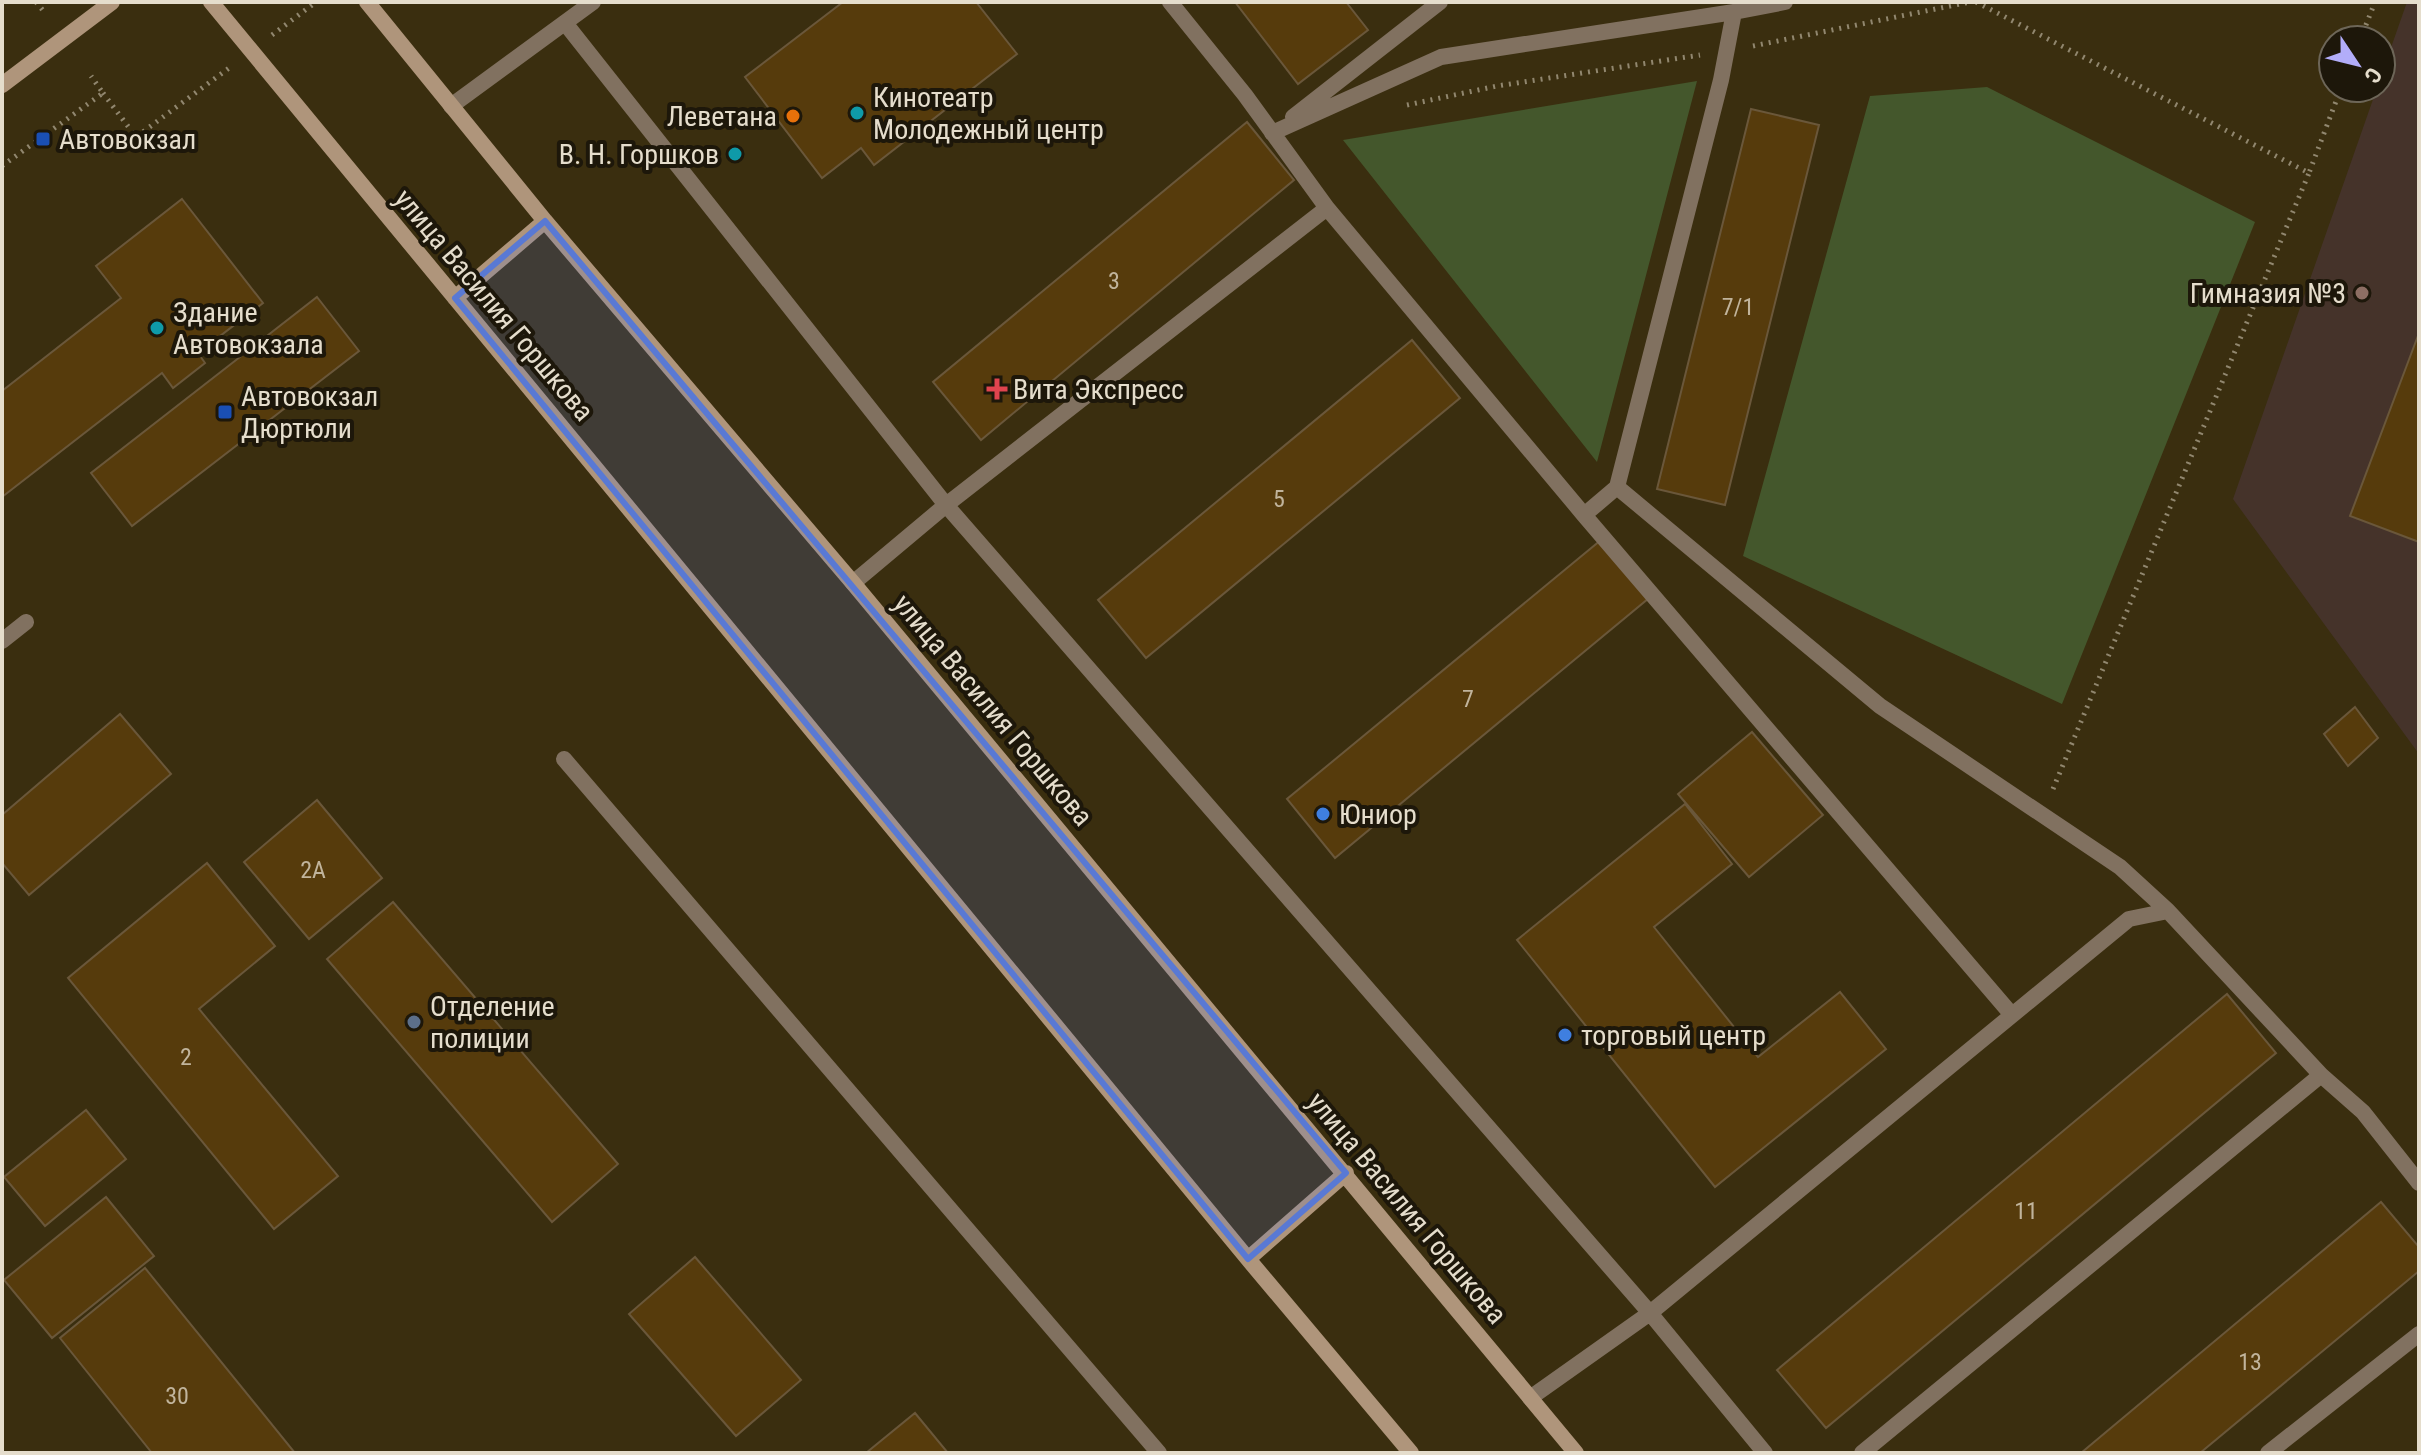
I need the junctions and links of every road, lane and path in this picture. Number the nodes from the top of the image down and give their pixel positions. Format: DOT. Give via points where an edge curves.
graph roads {
  1 [pos="36,2"];
  2 [pos="112,2"];
  3 [pos="211,2"];
  4 [pos="316,2"];
  5 [pos="367,2"];
  6 [pos="593,2"];
  7 [pos="1170,2"];
  8 [pos="1440,2"];
  9 [pos="1785,2"];
  10 [pos="1970,2"];
  11 [pos="1976,2"];
  12 [pos="2375,2"];
  13 [pos="1734,12"];
  14 [pos="45,13"];
  15 [pos="565,23"];
  16 [pos="2366,24"];
  17 [pos="251,51"];
  18 [pos="1726,51"];
  19 [pos="91,76"];
  20 [pos="2,85"];
  21 [pos="103,93"];
  22 [pos="2335,104"];
  23 [pos="451,106"];
  24 [pos="1392,108"];
  25 [pos="1272,133"];
  26 [pos="2,166"];
  27 [pos="2309,173"];
  28 [pos="1327,208"];
  29 [pos="545,221"];
  30 [pos="455,298"];
  31 [pos="1617,487"];
  32 [pos="946,505"];
  33 [pos="1584,515"];
  34 [pos="853,583"];
  35 [pos="26,622"];
  36 [pos="2,641"];
  37 [pos="564,759"];
  38 [pos="2043,815"];
  39 [pos="2168,911"];
  40 [pos="2012,1015"];
  41 [pos="2321,1075"];
  42 [pos="1346,1173"];
  43 [pos="2419,1183"];
  44 [pos="1248,1259"];
  45 [pos="1650,1313"];
  46 [pos="2419,1334"];
  47 [pos="1530,1398"];
  48 [pos="1159,1453"];
  49 [pos="1411,1453"];
  50 [pos="1576,1453"];
  51 [pos="1765,1453"];
  52 [pos="1862,1453"];
  53 [pos="2268,1453"];
  1 -- 14 [label="path"];
  2 -- 20 [label="main road"];
  3 -- 17 [label="main road, улица Василия Горшкова"];
  4 -- 17 [label="path"];
  5 -- 23 [label="main road, улица Василия Горшкова"];
  6 -- 15 [label="lane"];
  7 -- 25 [label="lane"];
  8 -- 25 [label="lane"];
  9 -- 13 [label="lane"];
  10 -- 18 [label="path"];
  11 -- 27 [label="path"];
  12 -- 16 [label="path"];
  13 -- 18 [label="lane"];
  13 -- 25 [label="lane" via="1441,57"];
  15 -- 23 [label="lane"];
  15 -- 32 [label="lane"];
  17 -- 21 [label="path" via="136,137"];
  17 -- 30 [label="main road, улица Василия Горшкова"];
  18 -- 24 [label="path" via="1497,86"];
  18 -- 31 [label="lane"];
  19 -- 21 [label="path"];
  21 -- 26 [label="path"];
  22 -- 27 [label="path"];
  23 -- 29 [label="main road, улица Василия Горшкова"];
  25 -- 28 [label="lane"];
  27 -- 38 [label="path"];
  28 -- 32 [label="lane"];
  28 -- 33 [label="lane"];
  29 -- 30 [label="main road"];
  29 -- 34 [label="main road, улица Василия Горшкова"];
  30 -- 44 [label="main road, улица Василия Горшкова"];
  31 -- 33 [label="lane"];
  31 -- 38 [label="lane" via="1880,706"];
  32 -- 34 [label="lane"];
  32 -- 45 [label="lane"];
  33 -- 40 [label="lane"];
  34 -- 42 [label="main road, улица Василия Горшкова"];
  35 -- 36 [label="lane"];
  37 -- 48 [label="lane"];
  38 -- 39 [label="lane" via="2120,867"];
  39 -- 40 [label="lane" via="2129,919"];
  39 -- 41 [label="lane"];
  40 -- 45 [label="lane"];
  41 -- 43 [label="lane" via="2363,1112"];
  41 -- 52 [label="lane"];
  42 -- 44 [label="main road"];
  42 -- 47 [label="main road, улица Василия Горшкова"];
  44 -- 49 [label="main road, улица Василия Горшкова"];
  45 -- 47 [label="lane"];
  45 -- 51 [label="lane"];
  46 -- 53 [label="lane"];
  47 -- 50 [label="main road, улица Василия Горшкова"];
}
